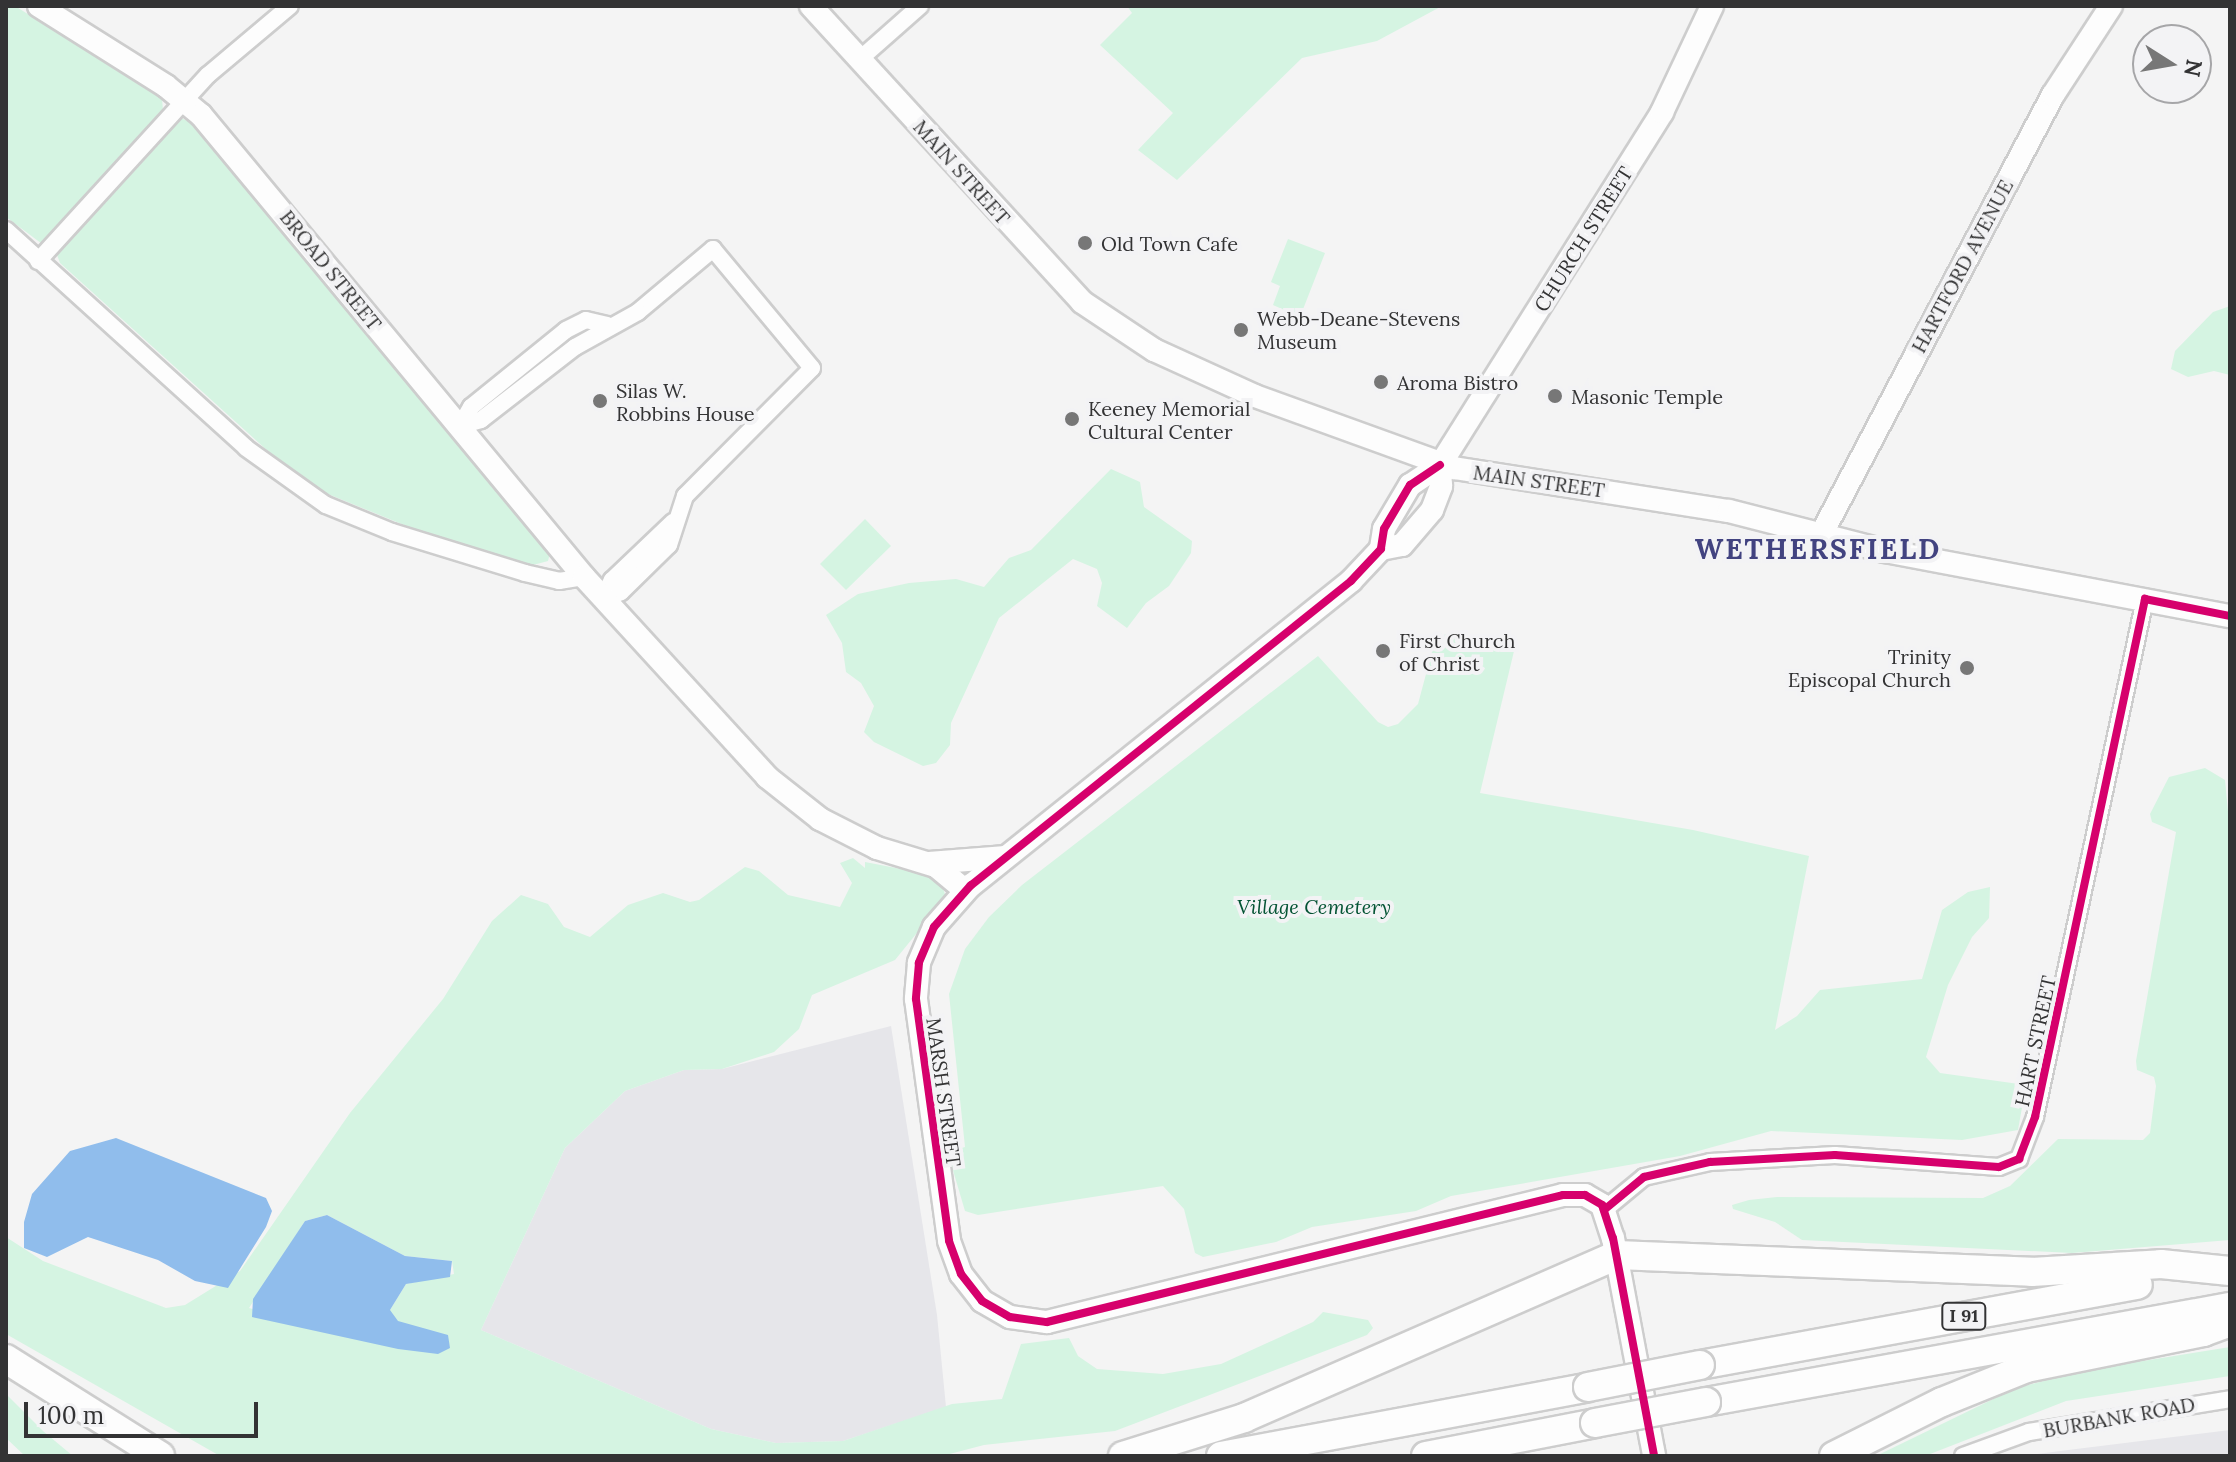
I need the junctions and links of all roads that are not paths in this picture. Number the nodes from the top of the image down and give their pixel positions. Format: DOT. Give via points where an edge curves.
graph roads {
  1 [pos="39,6"];
  2 [pos="290,6"];
  3 [pos="811,6"];
  4 [pos="920,6"];
  5 [pos="1712,6"];
  6 [pos="2111,6"];
  7 [pos="860,59"];
  8 [pos="184,99"];
  9 [pos="6,230"];
  10 [pos="38,261"];
  11 [pos="460,426"];
  12 [pos="1440,465"];
  13 [pos="1822,533"];
  14 [pos="1381,549"];
  15 [pos="584,577"];
  16 [pos="603,599"];
  17 [pos="2145,599"];
  18 [pos="2230,616"];
  19 [pos="1007,856"];
  20 [pos="922,862"];
  21 [pos="965,890"];
  22 [pos="1604,1210"];
  23 [pos="1617,1255"];
  24 [pos="2230,1271"];
  25 [pos="2230,1307"];
  26 [pos="2230,1322"];
  27 [pos="6,1359"];
  28 [pos="2230,1399"];
  29 [pos="1543,1433"];
  30 [pos="160,1456"];
  31 [pos="1123,1456"];
  32 [pos="1221,1456"];
  33 [pos="1426,1456"];
  34 [pos="1500,1456"];
  35 [pos="1654,1456"];
  36 [pos="1834,1456"];
  37 [pos="1963,1456"];
  1 -- 8 [label="street, BROAD STREET"];
  2 -- 8 [label="street"];
  3 -- 7 [label="street, MAIN STREET"];
  4 -- 7 [label="street"];
  5 -- 12 [label="street, CHURCH STREET" via="1662,112"];
  6 -- 13 [label="street, HARTFORD AVENUE" via="2053,95"];
  7 -- 12 [label="street, MAIN STREET" via="1062,284 1103,319 1154,350 1264,400"];
  8 -- 10 [label="street"];
  8 -- 11 [label="street, BROAD STREET" via="234,151"];
  9 -- 10 [label="street"];
  10 -- 15 [label="street" via="246,448 326,505 392,532 525,573 559,581"];
  11 -- 15 [label="street, BROAD STREET"];
  11 -- 16 [label="street" via="481,420 607,325 638,312 713,249 812,368 695,484 673,522 669,545 621,592"];
  12 -- 13 [label="street, MAIN STREET" via="1701,506"];
  12 -- 14 [label="street, MARSH STREET" via="1410,485 1385,526"];
  12 -- 14 [label="street, MARSH STREET" via="1441,486 1432,510 1402,545"];
  13 -- 17 [label="street, MAIN STREET" via="1922,559"];
  14 -- 19 [label="street, MARSH STREET" via="1269,650"];
  15 -- 16 [label="street, BROAD STREET"];
  16 -- 20 [label="street, BROAD STREET" via="793,800 859,839"];
  17 -- 18 [label="street, MAIN STREET"];
  17 -- 22 [label="street, HART STREET" via="2035,1117 2019,1159 1999,1167 1835,1155 1710,1162 1644,1177"];
  19 -- 20 [label="street"];
  19 -- 21 [label="street, MARSH STREET"];
  20 -- 21 [label="street, BROAD STREET" via="947,873"];
  21 -- 22 [label="street, MARSH STREET" via="939,919 924,948 917,1012 952,1252 974,1293 1000,1312 1033,1322 1079,1317 1563,1195 1591,1197"];
  22 -- 23 [label="street"];
  23 -- 24 [label="highway" via="2047,1273 2161,1264"];
  23 -- 31 [label="highway" via="1258,1412"];
  23 -- 35 [label="street"];
  24 -- 32 [label="highway, I 91, bridge"];
  25 -- 29 [label="highway, I 91, bridge"];
  26 -- 36 [label="highway" via="2026,1368"];
  27 -- 30 [label="highway"];
  28 -- 37 [label="street, BURBANK ROAD" via="2029,1432"];
  29 -- 33 [label="highway, I 91"];
  29 -- 34 [label="highway"];
}
